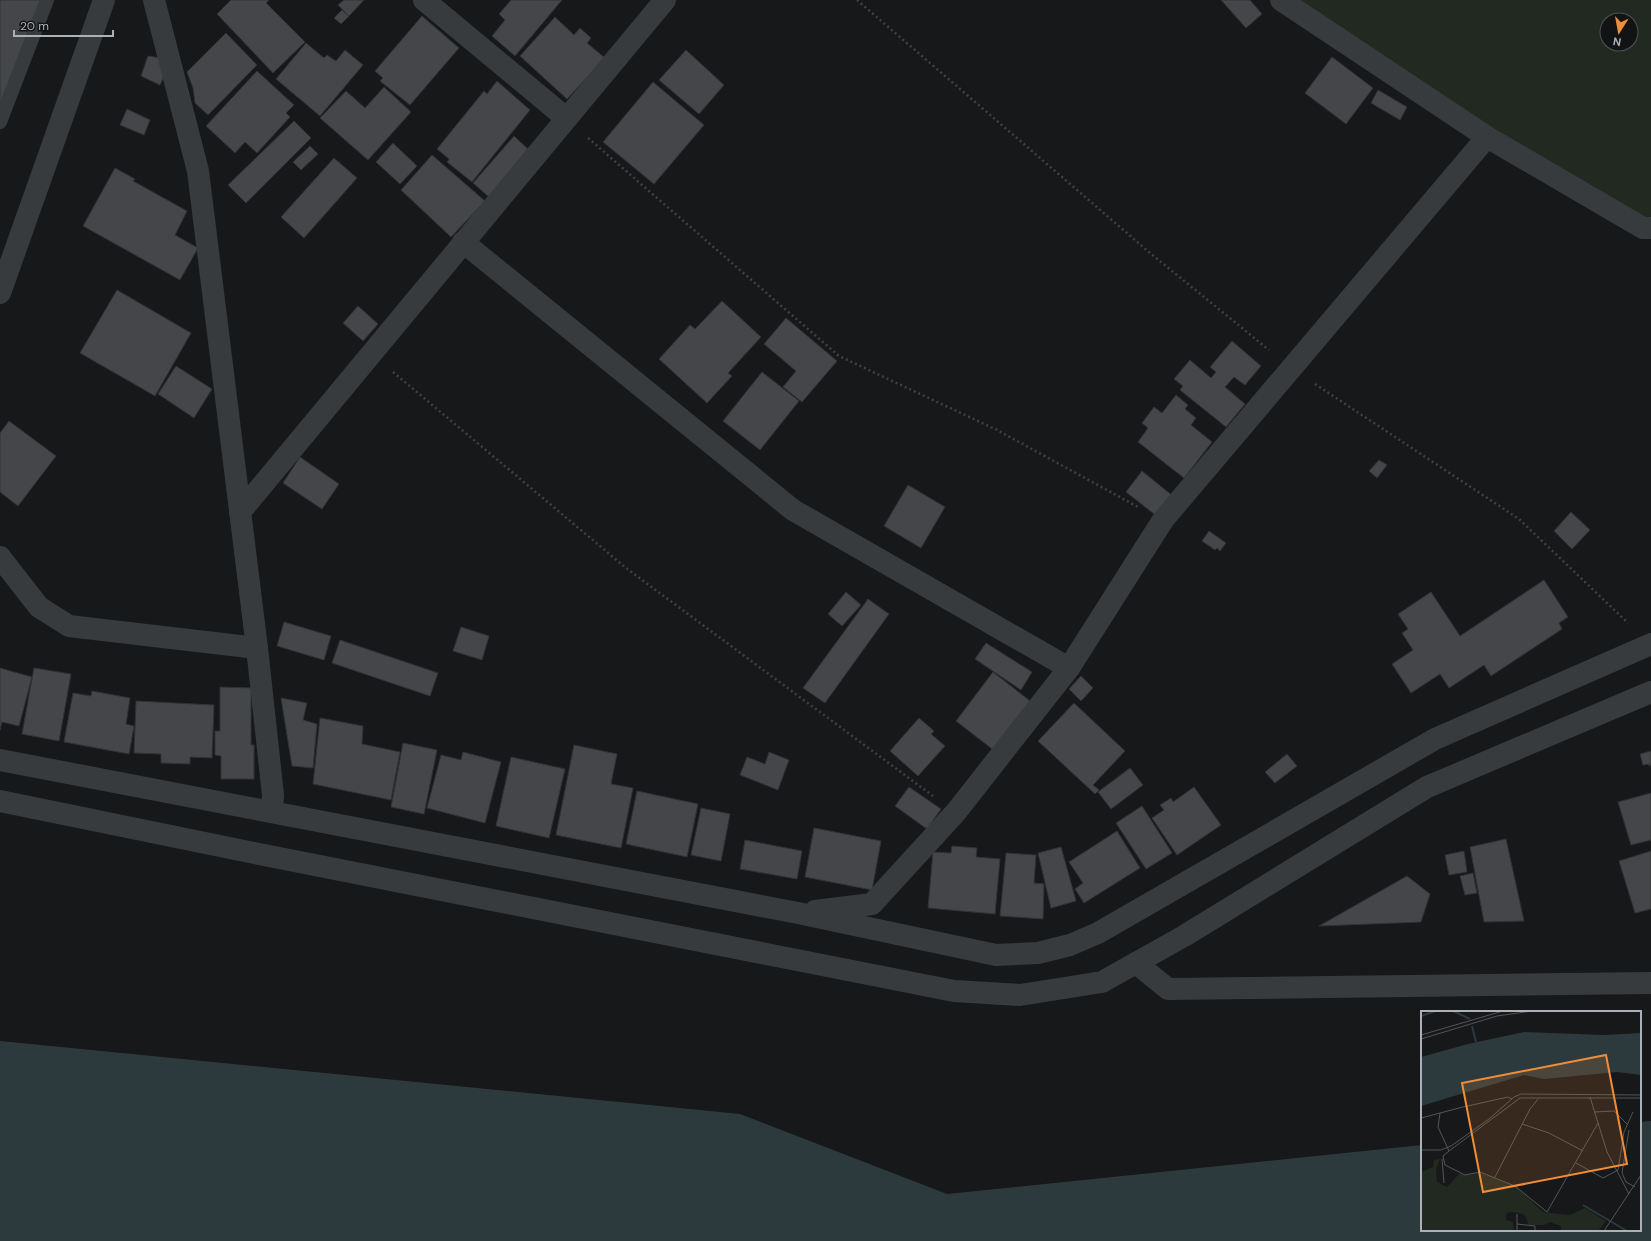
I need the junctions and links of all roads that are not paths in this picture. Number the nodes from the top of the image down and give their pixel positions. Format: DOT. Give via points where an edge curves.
graph roads {
  1 [pos="47,0"];
  2 [pos="104,0"];
  3 [pos="154,0"];
  4 [pos="424,0"];
  5 [pos="665,0"];
  6 [pos="1281,0"];
  7 [pos="566,118"];
  8 [pos="0,122"];
  9 [pos="1487,137"];
  10 [pos="1651,228"];
  11 [pos="463,242"];
  12 [pos="0,293"];
  13 [pos="240,512"];
  14 [pos="0,557"];
  15 [pos="1651,644"];
  16 [pos="257,648"];
  17 [pos="1069,668"];
  18 [pos="1651,692"];
  19 [pos="0,760"];
  20 [pos="0,801"];
  21 [pos="272,811"];
  22 [pos="798,913"];
  23 [pos="1136,963"];
  24 [pos="1651,983"];
  1 -- 8 [label="lane"];
  2 -- 12 [label="street"];
  3 -- 13 [label="street" via="198,171"];
  4 -- 7 [label="street"];
  5 -- 7 [label="street"];
  6 -- 9 [label="street"];
  7 -- 11 [label="street"];
  9 -- 10 [label="street" via="1643,228"];
  9 -- 17 [label="street" via="1163,520"];
  11 -- 13 [label="street"];
  11 -- 17 [label="street" via="793,510"];
  13 -- 16 [label="street"];
  14 -- 16 [label="street" via="39,608 69,626"];
  15 -- 22 [label="street" via="1435,739 1098,933 1070,945 1038,953 996,955"];
  16 -- 21 [label="street" via="273,795"];
  17 -- 22 [label="street" via="956,812 872,904"];
  18 -- 23 [label="street" via="1427,787"];
  19 -- 21 [label="street"];
  20 -- 23 [label="street" via="954,991 1020,995 1102,982"];
  21 -- 22 [label="street"];
  23 -- 24 [label="street" via="1168,989"];
}
